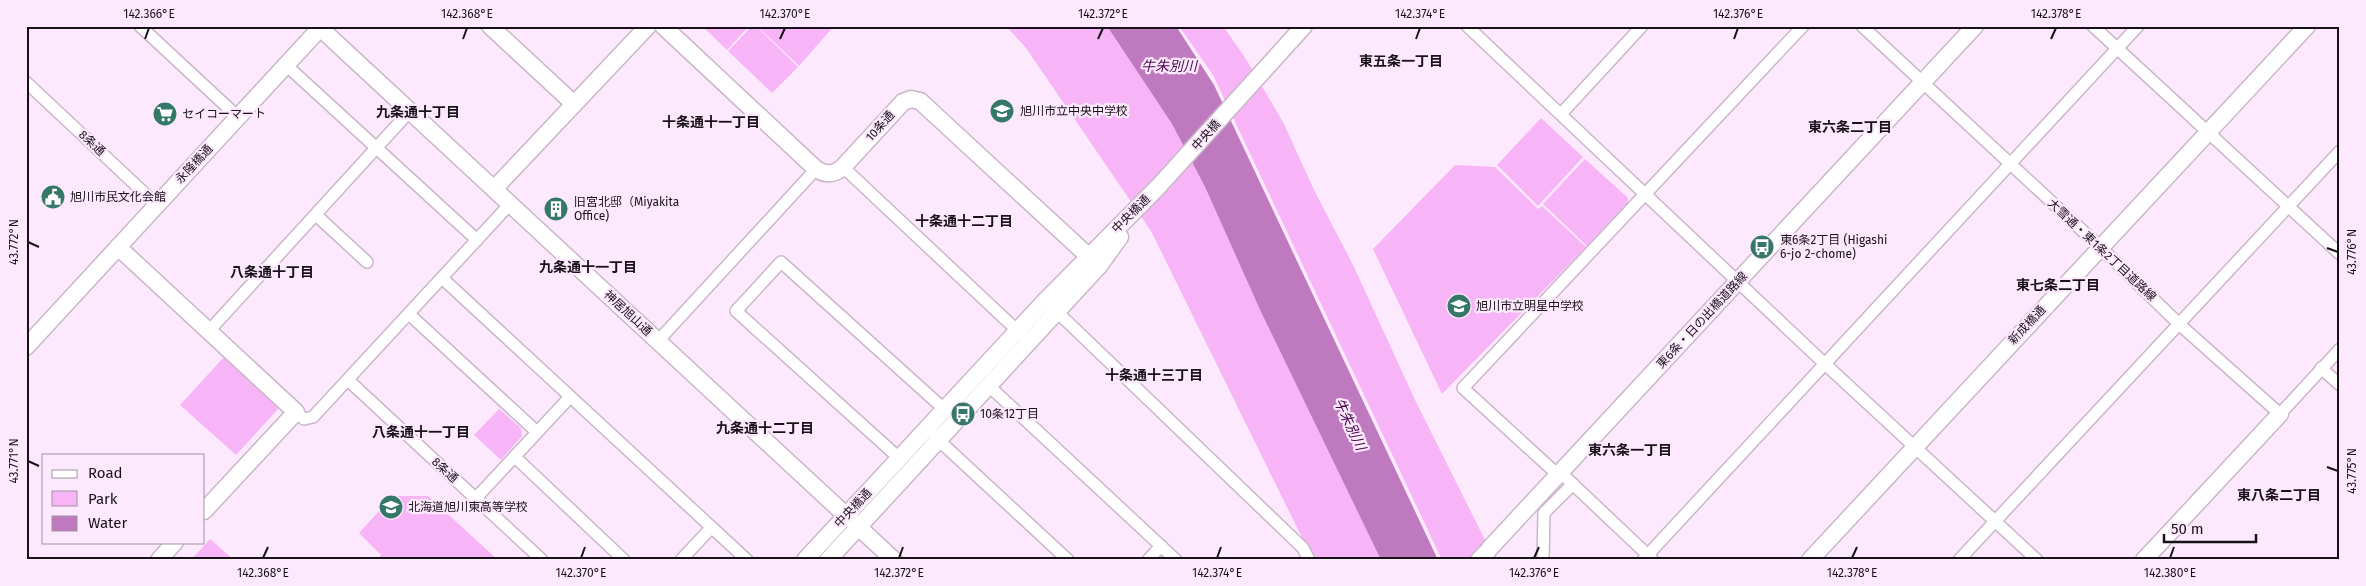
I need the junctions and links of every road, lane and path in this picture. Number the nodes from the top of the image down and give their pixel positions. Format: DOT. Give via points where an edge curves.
graph roads {
  1 [pos="140,26"];
  2 [pos="490,26"];
  3 [pos="648,26"];
  4 [pos="663,26"];
  5 [pos="1304,26"];
  6 [pos="1314,26"];
  7 [pos="1467,26"];
  8 [pos="1642,26"];
  9 [pos="1803,26"];
  10 [pos="1862,26"];
  11 [pos="1975,26"];
  12 [pos="2093,26"];
  13 [pos="2138,26"];
  14 [pos="2307,26"];
  15 [pos="320,27"];
  16 [pos="2117,49"];
  17 [pos="286,65"];
  18 [pos="26,82"];
  19 [pos="1254,82"];
  20 [pos="1923,82"];
  21 [pos="573,104"];
  22 [pos="410,111"];
  23 [pos="1560,114"];
  24 [pos="238,117"];
  25 [pos="2207,132"];
  26 [pos="376,148"];
  27 [pos="2340,151"];
  28 [pos="2010,165"];
  29 [pos="843,167"];
  30 [pos="816,169"];
  31 [pos="1158,188"];
  32 [pos="494,189"];
  33 [pos="1647,194"];
  34 [pos="157,204"];
  35 [pos="510,204"];
  36 [pos="2288,206"];
  37 [pos="316,214"];
  38 [pos="477,240"];
  39 [pos="118,247"];
  40 [pos="2100,247"];
  41 [pos="2340,254"];
  42 [pos="1094,261"];
  43 [pos="367,262"];
  44 [pos="442,278"];
  45 [pos="1739,281"];
  46 [pos="1051,306"];
  47 [pos="410,315"];
  48 [pos="2179,324"];
  49 [pos="208,332"];
  50 [pos="1023,336"];
  51 [pos="658,341"];
  52 [pos="26,347"];
  53 [pos="2340,349"];
  54 [pos="1825,364"];
  55 [pos="2322,368"];
  56 [pos="348,380"];
  57 [pos="2340,385"];
  58 [pos="989,386"];
  59 [pos="570,397"];
  60 [pos="944,409"];
  61 [pos="296,412"];
  62 [pos="2280,414"];
  63 [pos="537,432"];
  64 [pos="932,434"];
  65 [pos="1915,446"];
  66 [pos="515,457"];
  67 [pos="899,458"];
  68 [pos="1564,477"];
  69 [pos="476,498"];
  70 [pos="205,510"];
  71 [pos="846,515"];
  72 [pos="1995,521"];
  73 [pos="859,527"];
  74 [pos="711,528"];
  75 [pos="173,544"];
  76 [pos="1161,546"];
  77 [pos="1486,553"];
  78 [pos="1648,558"];
  79 [pos="159,560"];
  80 [pos="542,560"];
  81 [pos="624,560"];
  82 [pos="681,560"];
  83 [pos="746,560"];
  84 [pos="805,560"];
  85 [pos="828,560"];
  86 [pos="894,560"];
  87 [pos="1068,560"];
  88 [pos="1148,560"];
  89 [pos="1176,560"];
  90 [pos="1308,560"];
  91 [pos="1543,560"];
  92 [pos="1810,560"];
  93 [pos="1959,560"];
  94 [pos="2037,560"];
  95 [pos="2144,560"];
  1 -- 24 [label="street"];
  2 -- 21 [label="street"];
  3 -- 21 [label="street"];
  4 -- 30 [label="street"];
  5 -- 19 [label="street"];
  6 -- 19 [label="street"];
  7 -- 23 [label="street"];
  8 -- 23 [label="street"];
  9 -- 33 [label="street"];
  10 -- 20 [label="street, 大雪通・東1条2丁目道路線"];
  11 -- 20 [label="street, 東6条・日の出橋道路線"];
  12 -- 16 [label="street"];
  13 -- 16 [label="street"];
  14 -- 25 [label="street, 新成橋通"];
  15 -- 17 [label="street, 永隆橋通"];
  15 -- 22 [label="street, 神居旭山通"];
  16 -- 25 [label="street"];
  16 -- 28 [label="street"];
  17 -- 24 [label="street, 永隆橋通"];
  17 -- 26 [label="street"];
  18 -- 34 [label="street, 8条通"];
  19 -- 31 [label="street, 中央橋"];
  20 -- 28 [label="street, 大雪通・東1条2丁目道路線"];
  20 -- 45 [label="street, 東6条・日の出橋道路線"];
  21 -- 32 [label="street"];
  22 -- 26 [label="street"];
  22 -- 32 [label="street, 神居旭山通"];
  23 -- 33 [label="street"];
  24 -- 34 [label="street, 永隆橋通"];
  25 -- 36 [label="street"];
  25 -- 40 [label="street, 新成橋通"];
  26 -- 37 [label="street"];
  26 -- 38 [label="street"];
  27 -- 36 [label="street"];
  28 -- 40 [label="street, 大雪通・東1条2丁目道路線"];
  28 -- 54 [label="street"];
  29 -- 30 [label="street" via="830,174"];
  29 -- 42 [label="street, 10条通" via="900,104 914,98"];
  29 -- 50 [label="street"];
  30 -- 51 [label="street"];
  31 -- 42 [label="street, 中央橋通"];
  32 -- 35 [label="street, 神居旭山通"];
  33 -- 45 [label="street"];
  33 -- 68 [label="street" via="1463,388"];
  34 -- 39 [label="street, 永隆橋通"];
  35 -- 38 [label="street"];
  35 -- 51 [label="street, 神居旭山通"];
  36 -- 41 [label="street"];
  36 -- 48 [label="street"];
  37 -- 43 [label="street"];
  37 -- 49 [label="street"];
  38 -- 44 [label="street"];
  39 -- 49 [label="street"];
  39 -- 52 [label="street, 永隆橋通"];
  40 -- 48 [label="street, 大雪通・東1条2丁目道路線"];
  40 -- 65 [label="street, 新成橋通"];
  42 -- 46 [label="street, 中央橋通"];
  44 -- 47 [label="street"];
  44 -- 59 [label="street"];
  45 -- 54 [label="street"];
  45 -- 68 [label="street, 東6条・日の出橋道路線"];
  46 -- 50 [label="street, 中央橋通"];
  46 -- 90 [label="street" via="1303,548"];
  47 -- 56 [label="street"];
  47 -- 63 [label="street"];
  48 -- 62 [label="street, 大雪通・東1条2丁目道路線"];
  48 -- 72 [label="street"];
  49 -- 61 [label="street"];
  50 -- 58 [label="street, 中央橋通"];
  50 -- 60 [label="street, 中央橋通"];
  51 -- 71 [label="street, 神居旭山通"];
  53 -- 55 [label="street"];
  54 -- 65 [label="street"];
  54 -- 78 [label="street"];
  55 -- 57 [label="street"];
  55 -- 62 [label="street"];
  56 -- 61 [label="street" via="313,417 304,420"];
  56 -- 69 [label="street, 8条通"];
  58 -- 64 [label="street, 中央橋通"];
  58 -- 76 [label="street"];
  59 -- 63 [label="street"];
  59 -- 74 [label="street"];
  60 -- 64 [label="street, 中央橋通"];
  60 -- 67 [label="street" via="781,262 742,304 736,311"];
  61 -- 70 [label="street"];
  62 -- 95 [label="street"];
  63 -- 66 [label="street"];
  64 -- 67 [label="street, 中央橋通"];
  64 -- 73 [label="street, 中央橋通"];
  64 -- 87 [label="street"];
  65 -- 72 [label="street"];
  65 -- 92 [label="street, 新成橋通"];
  66 -- 69 [label="street"];
  66 -- 81 [label="street"];
  67 -- 71 [label="street, 中央橋通"];
  68 -- 77 [label="street, 東6条・日の出橋道路線"];
  68 -- 78 [label="street"];
  68 -- 91 [label="street" via="1544,513"];
  69 -- 80 [label="street, 8条通"];
  71 -- 73 [label="street, 神居旭山通"];
  71 -- 84 [label="street, 中央橋通"];
  72 -- 93 [label="street"];
  72 -- 94 [label="street"];
  73 -- 85 [label="street, 中央橋通"];
  73 -- 86 [label="street, 神居旭山通"];
  74 -- 82 [label="street"];
  74 -- 83 [label="street"];
  75 -- 79 [label="street"];
  76 -- 88 [label="street"];
  76 -- 89 [label="street"];
}
